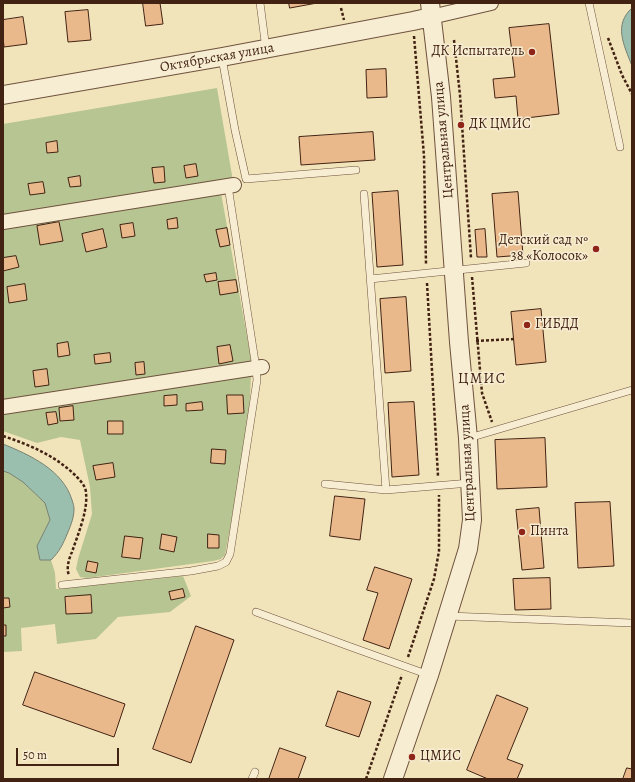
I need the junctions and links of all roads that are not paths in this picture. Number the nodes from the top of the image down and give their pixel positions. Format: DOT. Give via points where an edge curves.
graph roads {
  1 [pos="260,3"];
  2 [pos="489,3"];
  3 [pos="589,3"];
  4 [pos="430,10"];
  5 [pos="266,49"];
  6 [pos="222,57"];
  7 [pos="3,95"];
  8 [pos="620,147"];
  9 [pos="356,170"];
  10 [pos="231,185"];
  11 [pos="364,194"];
  12 [pos="3,222"];
  13 [pos="526,263"];
  14 [pos="463,269"];
  15 [pos="370,279"];
  16 [pos="259,367"];
  17 [pos="632,390"];
  18 [pos="3,407"];
  19 [pos="468,438"];
  20 [pos="325,484"];
  21 [pos="471,484"];
  22 [pos="386,490"];
  23 [pos="62,586"];
  24 [pos="256,612"];
  25 [pos="447,616"];
  26 [pos="632,623"];
  27 [pos="429,675"];
  28 [pos="393,779"];
  1 -- 5 [label="lane"];
  2 -- 4 [label="street"];
  3 -- 8 [label="lane"];
  4 -- 5 [label="street, Октябрьская улица" via="413,21"];
  4 -- 14 [label="street, Центральная улица"];
  5 -- 6 [label="street, Октябрьская улица"];
  6 -- 7 [label="street, Октябрьская улица"];
  6 -- 9 [label="lane" via="246,179"];
  10 -- 12 [label="street"];
  10 -- 16 [label="lane"];
  11 -- 15 [label="lane"];
  13 -- 14 [label="lane"];
  14 -- 15 [label="lane"];
  14 -- 19 [label="street, Центральная улица" via="459,342"];
  15 -- 22 [label="lane"];
  16 -- 18 [label="street"];
  16 -- 23 [label="lane" via="230,554 226,562 191,571"];
  17 -- 19 [label="lane"];
  19 -- 21 [label="street, Центральная улица"];
  20 -- 22 [label="lane"];
  21 -- 22 [label="lane"];
  21 -- 25 [label="street, Центральная улица" via="472,520 468,549"];
  24 -- 27 [label="lane"];
  25 -- 26 [label="lane"];
  25 -- 27 [label="street, Центральная улица"];
  27 -- 28 [label="street, Центральная улица"];
}
